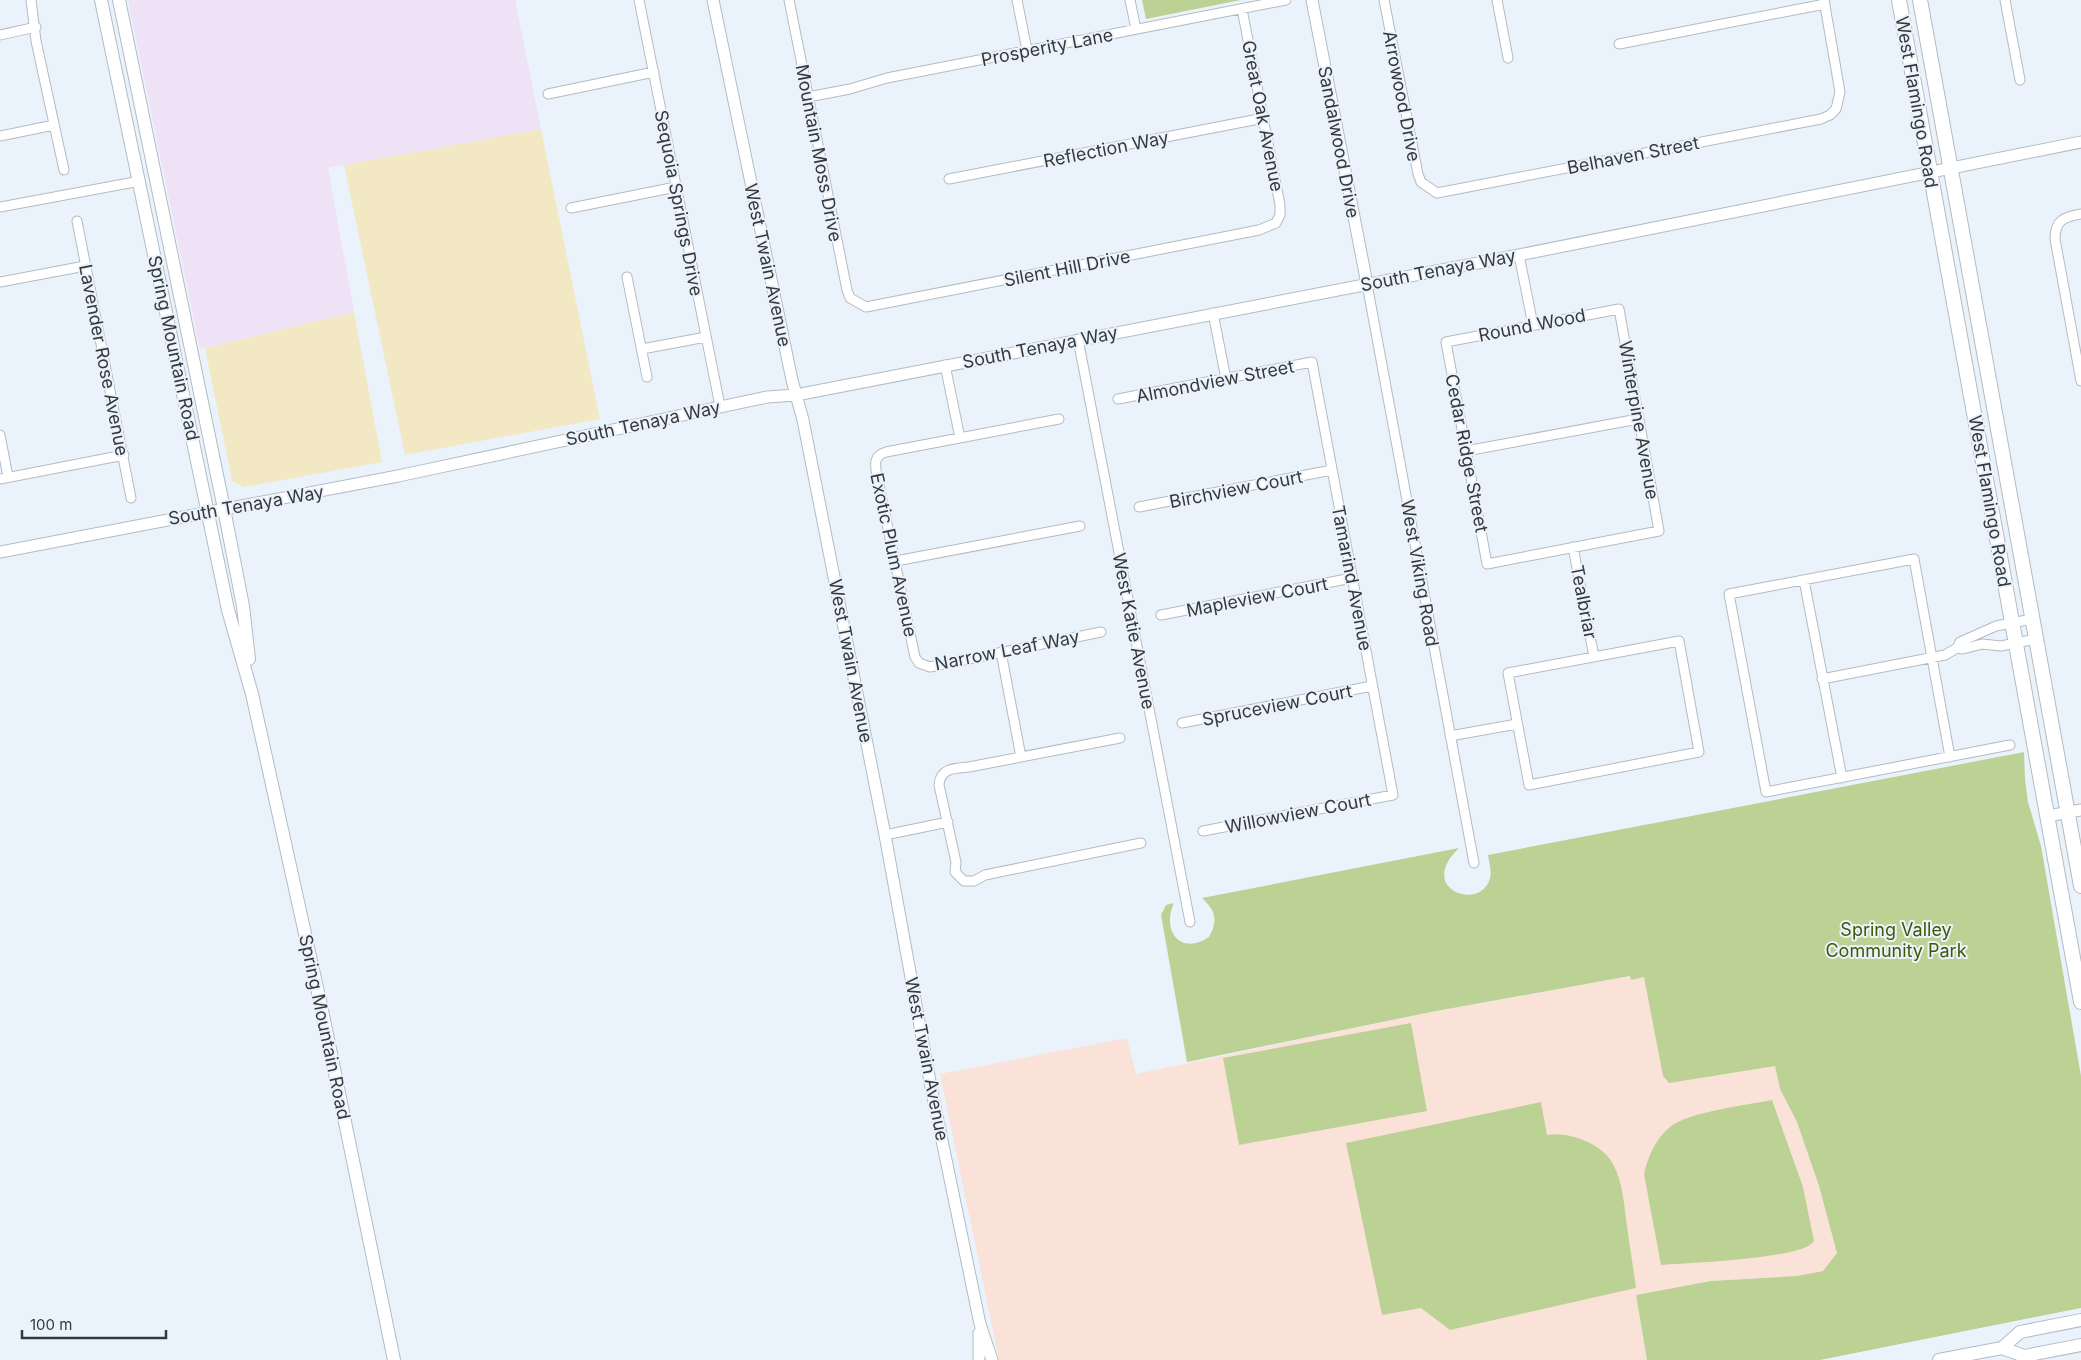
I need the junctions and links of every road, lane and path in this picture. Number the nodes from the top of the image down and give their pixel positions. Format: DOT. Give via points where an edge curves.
graph roads {
  1 [pos="31,0"];
  2 [pos="101,0"];
  3 [pos="119,0"];
  4 [pos="639,0"];
  5 [pos="713,0"];
  6 [pos="789,0"];
  7 [pos="1017,0"];
  8 [pos="1130,0"];
  9 [pos="1286,0"];
  10 [pos="1312,0"];
  11 [pos="1384,0"];
  12 [pos="1497,0"];
  13 [pos="1899,0"];
  14 [pos="1920,0"];
  15 [pos="2005,0"];
  16 [pos="1824,2"];
  17 [pos="1242,8"];
  18 [pos="36,27"];
  19 [pos="1136,29"];
  20 [pos="0,34"];
  21 [pos="1619,44"];
  22 [pos="1027,50"];
  23 [pos="1508,58"];
  24 [pos="654,72"];
  25 [pos="2020,80"];
  26 [pos="548,94"];
  27 [pos="808,97"];
  28 [pos="123,104"];
  29 [pos="1264,118"];
  30 [pos="54,125"];
  31 [pos="0,136"];
  32 [pos="2081,142"];
  33 [pos="1950,169"];
  34 [pos="64,170"];
  35 [pos="1930,174"];
  36 [pos="949,179"];
  37 [pos="140,181"];
  38 [pos="157,181"];
  39 [pos="676,187"];
  40 [pos="1428,189"];
  41 [pos="0,207"];
  42 [pos="570,208"];
  43 [pos="2081,214"];
  44 [pos="77,221"];
  45 [pos="1276,223"];
  46 [pos="1519,255"];
  47 [pos="85,266"];
  48 [pos="627,277"];
  49 [pos="0,282"];
  50 [pos="1367,284"];
  51 [pos="179,285"];
  52 [pos="857,303"];
  53 [pos="1619,309"];
  54 [pos="1213,313"];
  55 [pos="1533,325"];
  56 [pos="706,337"];
  57 [pos="1078,339"];
  58 [pos="1446,342"];
  59 [pos="642,350"];
  60 [pos="1312,362"];
  61 [pos="945,365"];
  62 [pos="647,377"];
  63 [pos="1226,379"];
  64 [pos="2081,381"];
  65 [pos="796,395"];
  66 [pos="1118,399"];
  67 [pos="720,406"];
  68 [pos="1638,418"];
  69 [pos="1059,419"];
  70 [pos="0,435"];
  71 [pos="960,438"];
  72 [pos="1466,451"];
  73 [pos="124,455"];
  74 [pos="1332,470"];
  75 [pos="4,478"];
  76 [pos="131,498"];
  77 [pos="1139,507"];
  78 [pos="224,509"];
  79 [pos="208,512"];
  80 [pos="1080,526"];
  81 [pos="1573,547"];
  82 [pos="0,552"];
  83 [pos="896,561"];
  84 [pos="1352,578"];
  85 [pos="1804,580"];
  86 [pos="1161,615"];
  87 [pos="2032,619"];
  88 [pos="2012,623"];
  89 [pos="1101,632"];
  90 [pos="2036,639"];
  91 [pos="2016,643"];
  92 [pos="1957,648"];
  93 [pos="1001,652"];
  94 [pos="1594,657"];
  95 [pos="915,658"];
  96 [pos="1932,658"];
  97 [pos="1822,679"];
  98 [pos="1372,686"];
  99 [pos="252,694"];
  100 [pos="1182,723"];
  101 [pos="1517,724"];
  102 [pos="1450,736"];
  103 [pos="1120,738"];
  104 [pos="2010,745"];
  105 [pos="1021,757"];
  106 [pos="1950,757"];
  107 [pos="1842,778"];
  108 [pos="1393,795"];
  109 [pos="2074,811"];
  110 [pos="2048,816"];
  111 [pos="948,822"];
  112 [pos="1203,831"];
  113 [pos="885,835"];
  114 [pos="1141,843"];
  115 [pos="1474,863"];
  116 [pos="2081,886"];
  117 [pos="1190,922"];
  118 [pos="2081,1002"];
  119 [pos="2081,1320"];
  120 [pos="980,1324"];
  121 [pos="2081,1345"];
  122 [pos="2002,1348"];
  123 [pos="394,1360"];
  124 [pos="979,1360"];
  125 [pos="992,1360"];
  126 [pos="1939,1360"];
  1 -- 18 [label="street"];
  2 -- 28 [label="main road, Spring Mountain Road"];
  3 -- 38 [label="main road, Spring Mountain Road"];
  4 -- 24 [label="street, Sequoia Springs Drive"];
  5 -- 65 [label="street, West Twain Avenue"];
  6 -- 27 [label="street, Mountain Moss Drive"];
  7 -- 22 [label="street"];
  8 -- 19 [label="street"];
  9 -- 17 [label="street, Prosperity Lane"];
  10 -- 50 [label="street, Sandalwood Drive"];
  11 -- 40 [label="street, Arrowood Drive" via="1418,174"];
  12 -- 23 [label="street"];
  13 -- 35 [label="main road, West Flamingo Road"];
  14 -- 33 [label="main road, West Flamingo Road"];
  15 -- 25 [label="street"];
  16 -- 21 [label="street"];
  16 -- 40 [label="street, Belhaven Street" via="1840,92 1836,109 1830,115 1436,193"];
  17 -- 19 [label="street, Prosperity Lane"];
  17 -- 29 [label="street, Great Oak Avenue"];
  18 -- 20 [label="street"];
  18 -- 30 [label="street" via="36,41"];
  19 -- 22 [label="street, Prosperity Lane"];
  22 -- 27 [label="street, Prosperity Lane"];
  24 -- 26 [label="street"];
  24 -- 39 [label="street, Sequoia Springs Drive"];
  27 -- 52 [label="street, Mountain Moss Drive" via="846,290"];
  28 -- 37 [label="main road, Spring Mountain Road"];
  28 -- 38 [label="main road" via="147,170"];
  29 -- 36 [label="street, Reflection Way"];
  29 -- 45 [label="street, Great Oak Avenue" via="1280,205"];
  30 -- 31 [label="street"];
  30 -- 34 [label="street"];
  32 -- 33 [label="street, South Tenaya Way"];
  33 -- 35 [label="street, South Tenaya Way"];
  33 -- 87 [label="main road, West Flamingo Road"];
  35 -- 46 [label="street, South Tenaya Way" via="1844,188"];
  35 -- 88 [label="main road, West Flamingo Road"];
  37 -- 41 [label="street"];
  37 -- 51 [label="main road" via="149,188 163,245"];
  37 -- 79 [label="main road, Spring Mountain Road"];
  38 -- 51 [label="main road, Spring Mountain Road"];
  39 -- 42 [label="street"];
  39 -- 56 [label="street, Sequoia Springs Drive"];
  43 -- 64 [label="street" via="2066,217 2055,230"];
  44 -- 47 [label="street, Lavender Rose Avenue"];
  45 -- 52 [label="street, Silent Hill Drive" via="1259,230 866,307"];
  46 -- 50 [label="street, South Tenaya Way"];
  46 -- 55 [label="street"];
  47 -- 49 [label="street"];
  47 -- 73 [label="street, Lavender Rose Avenue"];
  48 -- 59 [label="street"];
  50 -- 54 [label="street, South Tenaya Way"];
  50 -- 102 [label="street, West Viking Road"];
  51 -- 78 [label="main road, Spring Mountain Road"];
  53 -- 55 [label="street, Round Wood"];
  53 -- 68 [label="street, Winterpine Avenue"];
  54 -- 57 [label="street, South Tenaya Way"];
  54 -- 63 [label="street"];
  55 -- 58 [label="street, Round Wood"];
  56 -- 59 [label="street"];
  56 -- 67 [label="street, Sequoia Springs Drive"];
  57 -- 61 [label="street, South Tenaya Way"];
  57 -- 117 [label="street, West Katie Avenue"];
  58 -- 72 [label="street, Cedar Ridge Street"];
  59 -- 62 [label="street"];
  60 -- 63 [label="street, Almondview Street"];
  60 -- 74 [label="street, Tamarind Avenue"];
  61 -- 65 [label="street, South Tenaya Way"];
  61 -- 71 [label="street"];
  63 -- 66 [label="street, Almondview Street"];
  65 -- 67 [label="street, South Tenaya Way"];
  65 -- 113 [label="street, West Twain Avenue"];
  67 -- 78 [label="street, South Tenaya Way" via="398,476"];
  68 -- 72 [label="street"];
  68 -- 81 [label="street, Winterpine Avenue" via="1659,531"];
  69 -- 71 [label="street"];
  70 -- 75 [label="street"];
  71 -- 83 [label="street, Exotic Plum Avenue" via="880,454 875,463"];
  72 -- 81 [label="street, Cedar Ridge Street" via="1487,564"];
  73 -- 75 [label="street"];
  73 -- 76 [label="street, Lavender Rose Avenue"];
  74 -- 77 [label="street, Birchview Court"];
  74 -- 84 [label="street, Tamarind Avenue"];
  78 -- 79 [label="street, South Tenaya Way"];
  78 -- 99 [label="main road, Spring Mountain Road" via="243,606"];
  79 -- 82 [label="street, South Tenaya Way"];
  79 -- 99 [label="main road, Spring Mountain Road" via="228,610"];
  80 -- 83 [label="street"];
  81 -- 94 [label="street, Tealbriar"];
  83 -- 95 [label="street, Exotic Plum Avenue"];
  84 -- 86 [label="street, Mapleview Court"];
  84 -- 98 [label="street, Tamarind Avenue"];
  85 -- 96 [label="street" via="1914,559"];
  85 -- 97 [label="street"];
  85 -- 107 [label="street" via="1730,594 1766,792"];
  87 -- 88 [label="street"];
  87 -- 90 [label="main road, West Flamingo Road"];
  88 -- 91 [label="main road, West Flamingo Road"];
  88 -- 92 [label="street" via="1996,626 1960,642"];
  89 -- 93 [label="street, Narrow Leaf Way"];
  90 -- 91 [label="street"];
  90 -- 109 [label="main road, West Flamingo Road"];
  91 -- 92 [label="street"];
  91 -- 110 [label="main road, West Flamingo Road"];
  92 -- 96 [label="street"];
  93 -- 95 [label="street, Narrow Leaf Way" via="930,667"];
  93 -- 105 [label="street"];
  94 -- 101 [label="street" via="1508,673"];
  94 -- 101 [label="street" via="1678,641 1699,752 1528,785"];
  96 -- 97 [label="street"];
  96 -- 106 [label="street"];
  97 -- 107 [label="street"];
  98 -- 100 [label="street, Spruceview Court"];
  98 -- 108 [label="street, Tamarind Avenue"];
  99 -- 123 [label="main road, Spring Mountain Road" via="323,1015"];
  101 -- 102 [label="street"];
  102 -- 115 [label="street, West Viking Road"];
  103 -- 105 [label="street"];
  104 -- 106 [label="street"];
  105 -- 111 [label="street" via="951,768 944,773 940,778 940,792"];
  106 -- 107 [label="street"];
  108 -- 112 [label="street, Willowview Court"];
  109 -- 110 [label="street"];
  109 -- 116 [label="main road, West Flamingo Road"];
  110 -- 118 [label="main road, West Flamingo Road"];
  111 -- 113 [label="street"];
  111 -- 114 [label="street" via="955,872 964,881"];
  113 -- 120 [label="street, West Twain Avenue" via="931,1087"];
  119 -- 122 [label="main road" via="2020,1332"];
  120 -- 124 [label="street, West Twain Avenue"];
  120 -- 125 [label="street, West Twain Avenue"];
  121 -- 122 [label="main road" via="2024,1356"];
  122 -- 126 [label="main road"];
}
